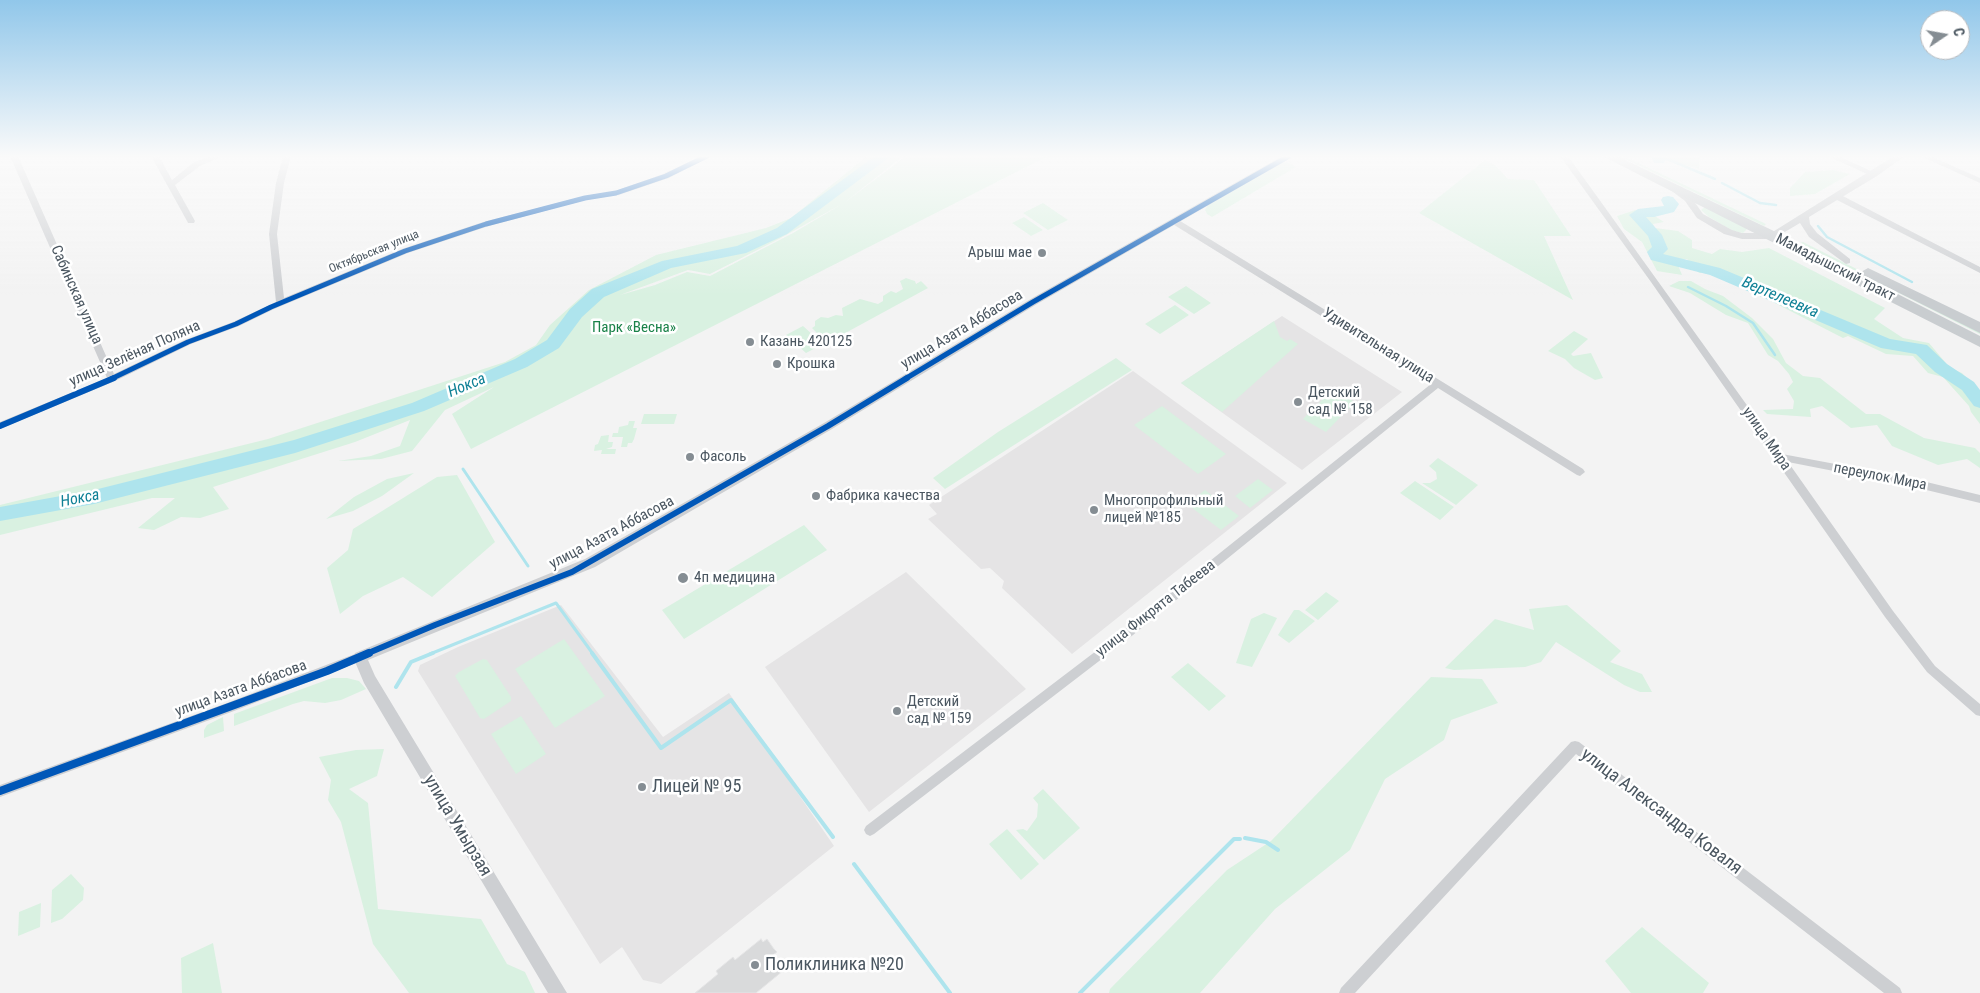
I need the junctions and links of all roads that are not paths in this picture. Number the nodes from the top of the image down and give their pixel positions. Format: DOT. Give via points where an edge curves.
graph roads {
  1 [pos="34,202"];
  2 [pos="181,202"];
  3 [pos="277,202"];
  4 [pos="569,202"];
  5 [pos="1206,202"];
  6 [pos="1597,202"];
  7 [pos="1708,202"];
  8 [pos="1719,202"];
  9 [pos="1826,202"];
  10 [pos="1848,202"];
  11 [pos="1804,217"];
  12 [pos="191,221"];
  13 [pos="1174,221"];
  14 [pos="1778,233"];
  15 [pos="1846,261"];
  16 [pos="1980,270"];
  17 [pos="280,303"];
  18 [pos="1980,328"];
  19 [pos="1980,342"];
  20 [pos="112,379"];
  21 [pos="1438,383"];
  22 [pos="0,426"];
  23 [pos="1779,457"];
  24 [pos="1580,472"];
  25 [pos="1980,499"];
  26 [pos="360,657"];
  27 [pos="1980,711"];
  28 [pos="0,791"];
  29 [pos="870,830"];
  30 [pos="558,993"];
  31 [pos="1346,993"];
  32 [pos="1895,993"];
  1 -- 20 [label="street, Сабинская улица"];
  2 -- 12 [label="street"];
  3 -- 17 [label="street" via="273,234"];
  4 -- 17 [label="street, Октябрьская улица" via="456,233"];
  5 -- 13 [label="street, улица Азата Аббасова"];
  6 -- 23 [label="street, улица Мира"];
  7 -- 14 [label="main road, Мамадышский тракт"];
  8 -- 14 [label="main road, Мамадышский тракт"];
  9 -- 11 [label="street"];
  10 -- 16 [label="street"];
  11 -- 14 [label="street"];
  11 -- 15 [label="street" via="1812,235"];
  13 -- 21 [label="street, Удивительная улица"];
  13 -- 26 [label="street, улица Азата Аббасова" via="590,563"];
  14 -- 15 [label="main road, Мамадышский тракт"];
  14 -- 19 [label="main road, Мамадышский тракт"];
  15 -- 18 [label="main road, Мамадышский тракт"];
  17 -- 20 [label="street, улица Зелёная Поляна"];
  20 -- 22 [label="street, улица Зелёная Поляна"];
  21 -- 24 [label="street, Удивительная улица"];
  21 -- 29 [label="street, улица Фикрята Табеева" via="1129,632"];
  23 -- 25 [label="street, переулок Мира"];
  23 -- 27 [label="street, улица Мира" via="1931,669"];
  26 -- 28 [label="street, улица Азата Аббасова"];
  26 -- 30 [label="street, улица Умырзая" via="369,679"];
  31 -- 32 [label="street, улица Александра Коваля" via="1575,746"];
}
